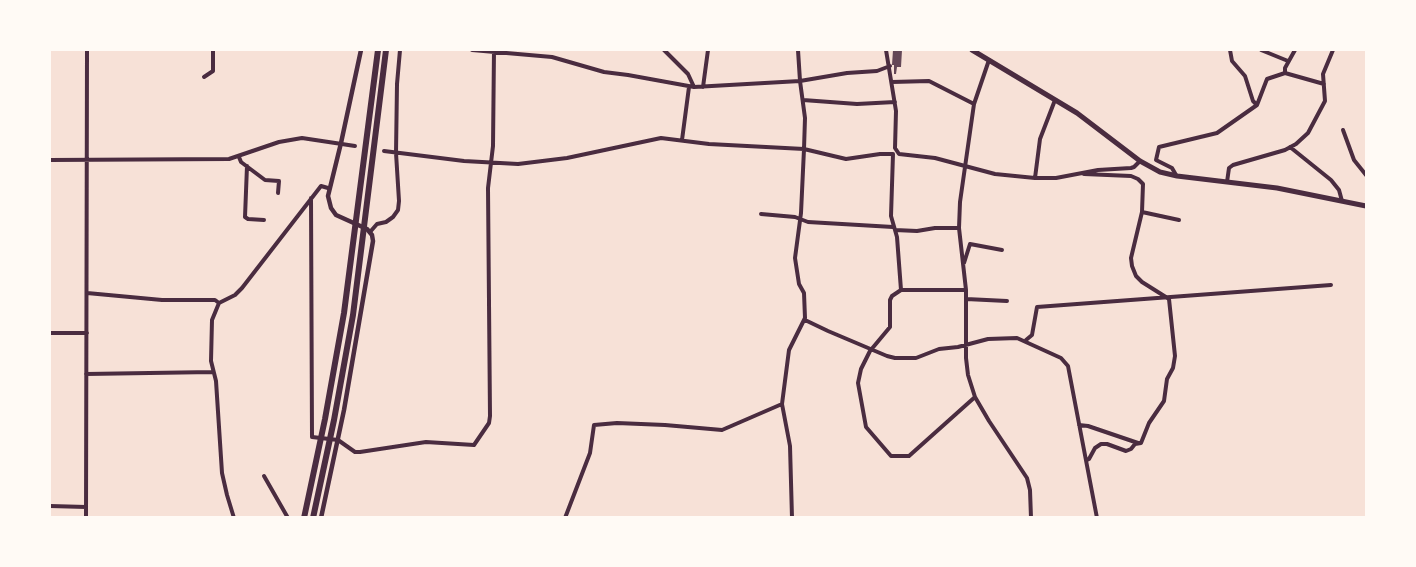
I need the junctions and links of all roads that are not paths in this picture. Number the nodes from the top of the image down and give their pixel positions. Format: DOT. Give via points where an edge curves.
graph roads {
  1 [pos="87,50"];
  2 [pos="213,50"];
  3 [pos="361,50"];
  4 [pos="378,50"];
  5 [pos="386,50"];
  6 [pos="400,50"];
  7 [pos="472,50"];
  8 [pos="664,50"];
  9 [pos="708,50"];
  10 [pos="798,50"];
  11 [pos="886,50"];
  12 [pos="972,50"];
  13 [pos="1230,50"];
  14 [pos="1260,50"];
  15 [pos="1294,50"];
  16 [pos="1333,50"];
  17 [pos="494,51"];
  18 [pos="989,59"];
  19 [pos="1288,61"];
  20 [pos="890,66"];
  21 [pos="1286,73"];
  22 [pos="204,77"];
  23 [pos="800,81"];
  24 [pos="892,82"];
  25 [pos="1324,84"];
  26 [pos="691,87"];
  27 [pos="703,87"];
  28 [pos="803,100"];
  29 [pos="1055,100"];
  30 [pos="895,102"];
  31 [pos="974,104"];
  32 [pos="1257,105"];
  33 [pos="1343,130"];
  34 [pos="682,140"];
  35 [pos="341,143"];
  36 [pos="355,146"];
  37 [pos="1290,147"];
  38 [pos="804,149"];
  39 [pos="384,151"];
  40 [pos="396,153"];
  41 [pos="895,153"];
  42 [pos="239,157"];
  43 [pos="50,160"];
  44 [pos="88,160"];
  45 [pos="1140,160"];
  46 [pos="492,163"];
  47 [pos="247,166"];
  48 [pos="964,166"];
  49 [pos="1084,174"];
  50 [pos="1366,175"];
  51 [pos="1177,176"];
  52 [pos="1035,178"];
  53 [pos="1227,182"];
  54 [pos="328,188"];
  55 [pos="278,193"];
  56 [pos="311,198"];
  57 [pos="1342,201"];
  58 [pos="1366,207"];
  59 [pos="1142,212"];
  60 [pos="761,214"];
  61 [pos="800,219"];
  62 [pos="264,220"];
  63 [pos="1179,220"];
  64 [pos="959,228"];
  65 [pos="894,229"];
  66 [pos="370,232"];
  67 [pos="1002,250"];
  68 [pos="964,264"];
  69 [pos="1331,285"];
  70 [pos="901,290"];
  71 [pos="966,290"];
  72 [pos="87,293"];
  73 [pos="1166,297"];
  74 [pos="966,299"];
  75 [pos="1007,301"];
  76 [pos="219,303"];
  77 [pos="805,320"];
  78 [pos="50,333"];
  79 [pos="87,333"];
  80 [pos="1025,340"];
  81 [pos="966,345"];
  82 [pos="872,349"];
  83 [pos="213,372"];
  84 [pos="86,374"];
  85 [pos="975,397"];
  86 [pos="782,404"];
  87 [pos="1079,425"];
  88 [pos="338,440"];
  89 [pos="1138,443"];
  90 [pos="1086,460"];
  91 [pos="264,476"];
  92 [pos="50,506"];
  93 [pos="86,507"];
  94 [pos="86,518"];
  95 [pos="234,518"];
  96 [pos="288,518"];
  97 [pos="304,518"];
  98 [pos="313,518"];
  99 [pos="321,518"];
  100 [pos="565,518"];
  101 [pos="792,518"];
  102 [pos="1031,518"];
  103 [pos="1097,518"];
  1 -- 44 [label="street"];
  2 -- 22 [label="street" via="213,71"];
  3 -- 35 [label="street"];
  4 -- 97 [label="highway" via="339,349"];
  5 -- 98 [label="highway" via="347,352"];
  6 -- 40 [label="street"];
  7 -- 17 [label="street"];
  8 -- 26 [label="street" via="688,74"];
  9 -- 27 [label="street"];
  10 -- 23 [label="street"];
  11 -- 20 [label="street"];
  12 -- 18 [label="main road"];
  13 -- 32 [label="street" via="1232,61 1245,76"];
  14 -- 19 [label="street"];
  15 -- 19 [label="street"];
  16 -- 25 [label="street" via="1323,74"];
  17 -- 26 [label="street" via="552,57 604,72"];
  17 -- 46 [label="street"];
  18 -- 29 [label="main road"];
  18 -- 31 [label="street"];
  19 -- 21 [label="street"];
  20 -- 23 [label="street"];
  20 -- 24 [label="street"];
  21 -- 25 [label="street"];
  21 -- 32 [label="street" via="1267,79"];
  23 -- 27 [label="street"];
  23 -- 28 [label="street"];
  24 -- 30 [label="street"];
  24 -- 31 [label="street" via="929,81"];
  25 -- 37 [label="street" via="1325,101 1314,125"];
  26 -- 27 [label="street"];
  26 -- 34 [label="street"];
  28 -- 30 [label="street"];
  28 -- 38 [label="street"];
  29 -- 45 [label="main road"];
  29 -- 52 [label="street" via="1040,139"];
  30 -- 41 [label="street"];
  31 -- 48 [label="street"];
  32 -- 51 [label="street" via="1217,133 1159,147 1156,160 1172,168"];
  33 -- 50 [label="street" via="1354,160"];
  34 -- 38 [label="street"];
  34 -- 46 [label="street" via="651,140 543,162"];
  35 -- 36 [label="street"];
  35 -- 42 [label="street" via="294,139"];
  35 -- 54 [label="street"];
  37 -- 53 [label="street" via="1233,165"];
  37 -- 57 [label="street" via="1331,180"];
  38 -- 41 [label="street" via="846,159"];
  38 -- 61 [label="street"];
  39 -- 40 [label="street"];
  40 -- 46 [label="street"];
  40 -- 66 [label="street" via="398,210"];
  41 -- 48 [label="street"];
  41 -- 65 [label="street" via="891,194"];
  42 -- 44 [label="street"];
  42 -- 47 [label="street"];
  43 -- 44 [label="street"];
  44 -- 72 [label="street"];
  45 -- 49 [label="street" via="1133,167"];
  45 -- 51 [label="main road"];
  46 -- 88 [label="street" via="488,188 489,423 474,445 426,442 360,453"];
  47 -- 55 [label="street" via="265,180 279,181"];
  47 -- 62 [label="street" via="245,217"];
  48 -- 52 [label="street"];
  48 -- 64 [label="street"];
  49 -- 52 [label="street"];
  49 -- 59 [label="street" via="1138,179 1143,184"];
  51 -- 53 [label="main road"];
  53 -- 57 [label="main road"];
  54 -- 56 [label="street" via="321,186"];
  54 -- 66 [label="street" via="329,204 336,215"];
  56 -- 76 [label="street" via="242,288"];
  56 -- 88 [label="street" via="312,437"];
  57 -- 58 [label="main road"];
  59 -- 63 [label="street"];
  59 -- 73 [label="street" via="1132,269 1142,282"];
  60 -- 61 [label="street"];
  61 -- 65 [label="street"];
  61 -- 77 [label="street" via="795,258 804,293"];
  64 -- 65 [label="street"];
  64 -- 68 [label="street"];
  65 -- 70 [label="street"];
  66 -- 88 [label="street" via="372,244"];
  67 -- 68 [label="street" via="970,244"];
  68 -- 71 [label="street"];
  69 -- 73 [label="street"];
  70 -- 71 [label="street"];
  70 -- 82 [label="street" via="890,300 890,327"];
  71 -- 74 [label="street"];
  72 -- 76 [label="street"];
  72 -- 79 [label="street"];
  73 -- 80 [label="street" via="1037,307 1032,335"];
  73 -- 89 [label="street" via="1170,302 1174,363 1164,401"];
  74 -- 75 [label="street"];
  74 -- 81 [label="street"];
  76 -- 83 [label="street" via="211,328"];
  77 -- 82 [label="street"];
  77 -- 86 [label="street" via="789,350"];
  78 -- 79 [label="street"];
  79 -- 84 [label="street"];
  80 -- 81 [label="street" via="988,339"];
  80 -- 87 [label="street" via="1066,362"];
  81 -- 82 [label="street" via="916,358 887,356"];
  81 -- 85 [label="street" via="968,375"];
  82 -- 85 [label="street" via="859,376 861,403 867,427 891,456 909,456"];
  83 -- 84 [label="street"];
  83 -- 95 [label="street" via="222,473"];
  84 -- 93 [label="street"];
  85 -- 102 [label="street" via="1024,470 1032,503"];
  86 -- 100 [label="street" via="722,430 594,425 590,453"];
  86 -- 101 [label="street" via="790,446"];
  87 -- 89 [label="street"];
  87 -- 90 [label="street"];
  88 -- 99 [label="street"];
  89 -- 90 [label="street" via="1126,451 1101,444"];
  90 -- 103 [label="street"];
  91 -- 96 [label="street"];
  92 -- 93 [label="street"];
  93 -- 94 [label="street"];
}
